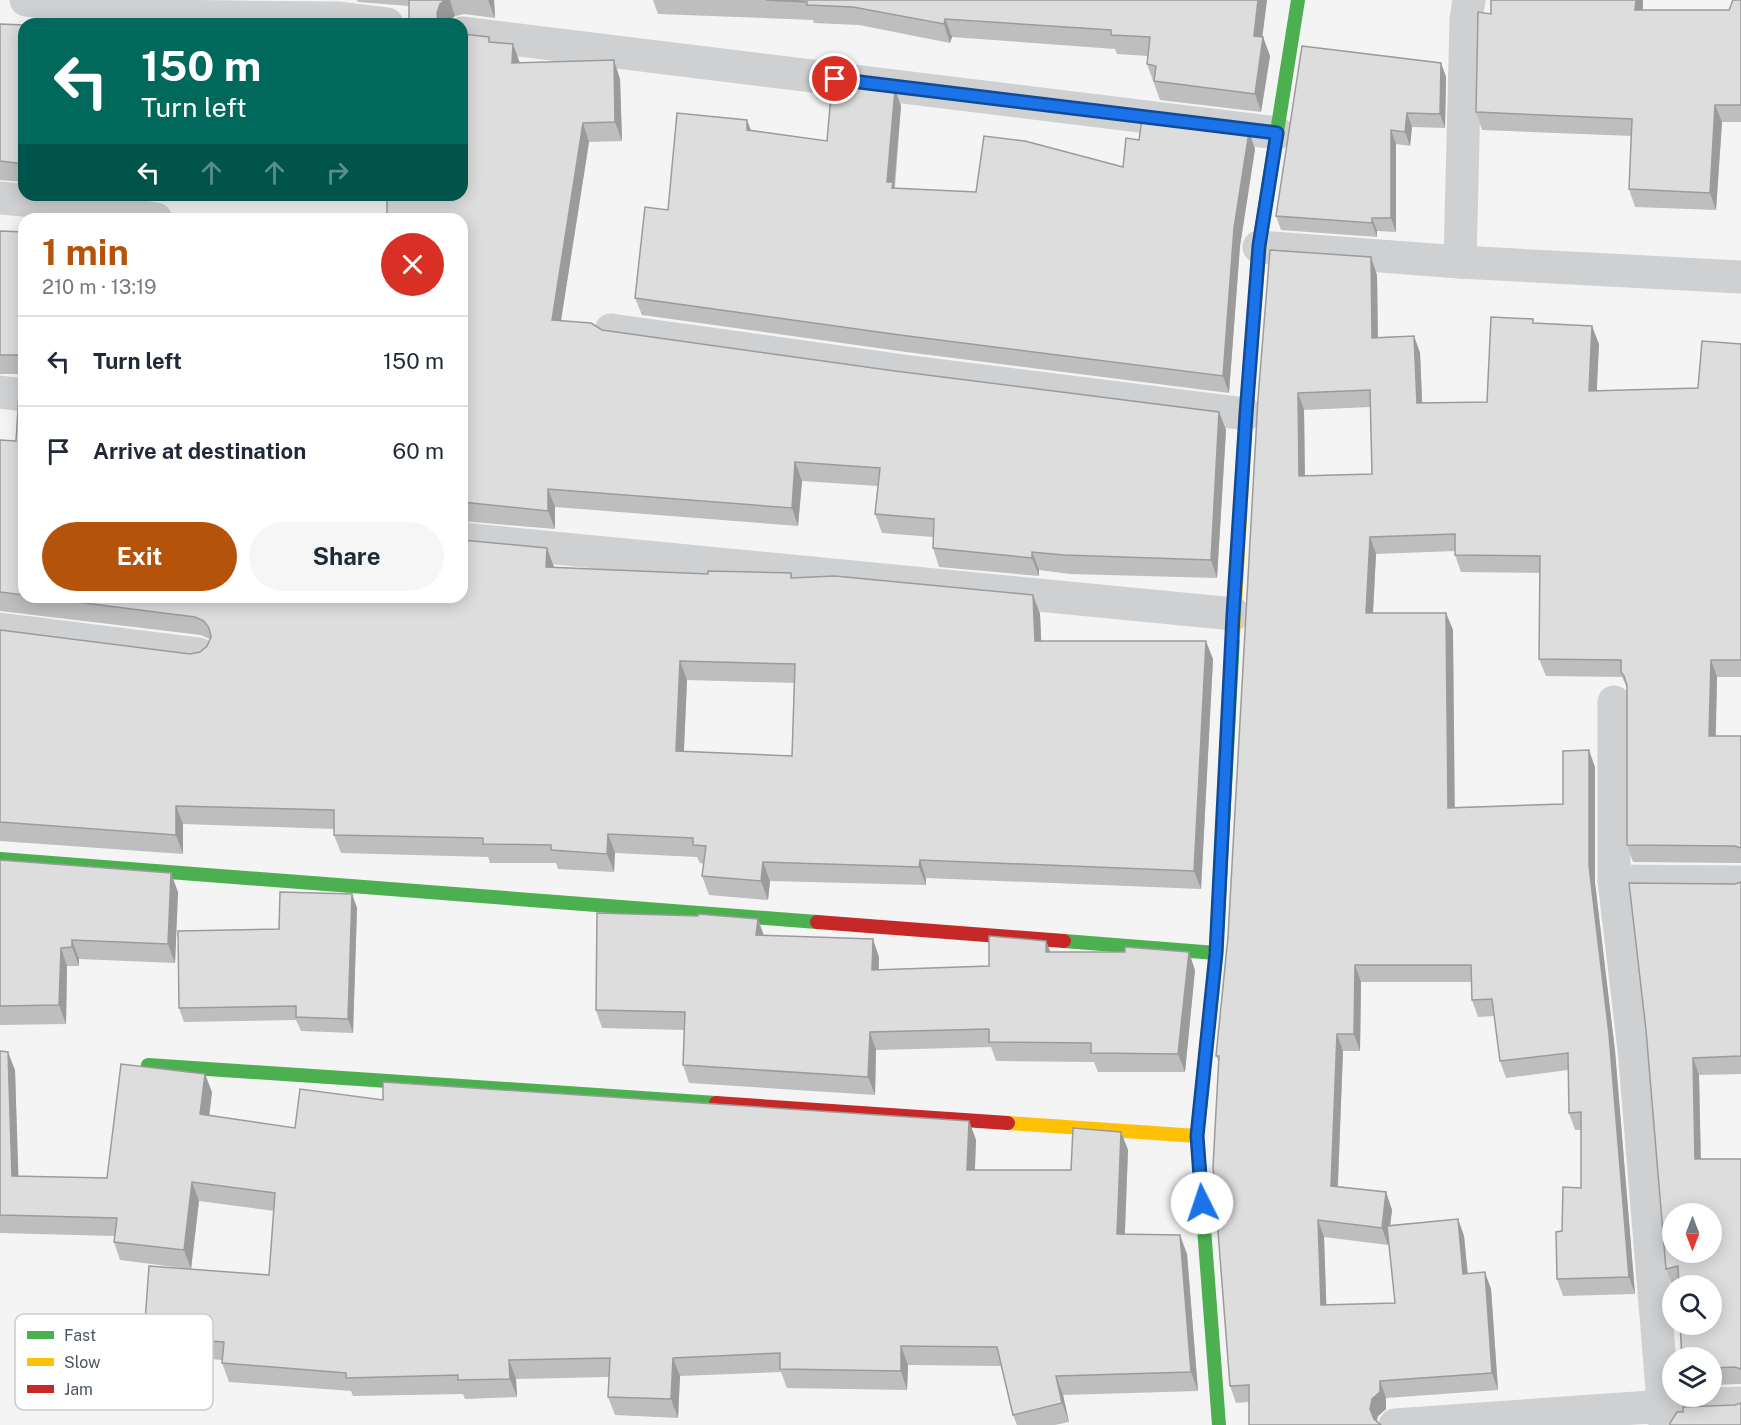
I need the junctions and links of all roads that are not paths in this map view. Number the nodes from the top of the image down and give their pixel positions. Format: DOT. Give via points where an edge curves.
graph roads {
  1 [pos="26,0"];
  2 [pos="1298,0"];
  3 [pos="1469,0"];
  4 [pos="338,9"];
  5 [pos="367,18"];
  6 [pos="468,34"];
  7 [pos="1277,133"];
  8 [pos="0,198"];
  9 [pos="18,200"];
  10 [pos="34,201"];
  11 [pos="115,213"];
  12 [pos="1259,246"];
  13 [pos="1460,262"];
  14 [pos="1741,277"];
  15 [pos="611,330"];
  16 [pos="0,392"];
  17 [pos="18,394"];
  18 [pos="1246,414"];
  19 [pos="468,540"];
  20 [pos="1233,615"];
  21 [pos="0,629"];
  22 [pos="199,654"];
  23 [pos="1614,702"];
  24 [pos="0,860"];
  25 [pos="1614,881"];
  26 [pos="1741,882"];
  27 [pos="1216,953"];
  28 [pos="148,1065"];
  29 [pos="1197,1136"];
  30 [pos="1741,1403"];
  31 [pos="1664,1416"];
  32 [pos="1219,1425"];
  33 [pos="1395,1425"];
  1 -- 4 [label="street" via="147,16"];
  2 -- 7 [label="street"];
  3 -- 13 [label="street"];
  4 -- 5 [label="street"];
  6 -- 7 [label="street"];
  7 -- 12 [label="street"];
  8 -- 9 [label="street"];
  10 -- 11 [label="street"];
  12 -- 13 [label="street"];
  12 -- 18 [label="street"];
  13 -- 14 [label="street"];
  15 -- 18 [label="street"];
  16 -- 17 [label="street"];
  18 -- 20 [label="street"];
  19 -- 20 [label="street"];
  20 -- 27 [label="street"];
  21 -- 22 [label="street"];
  23 -- 25 [label="street"];
  24 -- 27 [label="street"];
  25 -- 26 [label="street"];
  25 -- 31 [label="street" via="1634,1049"];
  27 -- 29 [label="street"];
  28 -- 29 [label="street"];
  29 -- 32 [label="street"];
  30 -- 31 [label="street"];
  31 -- 33 [label="street"];
}
